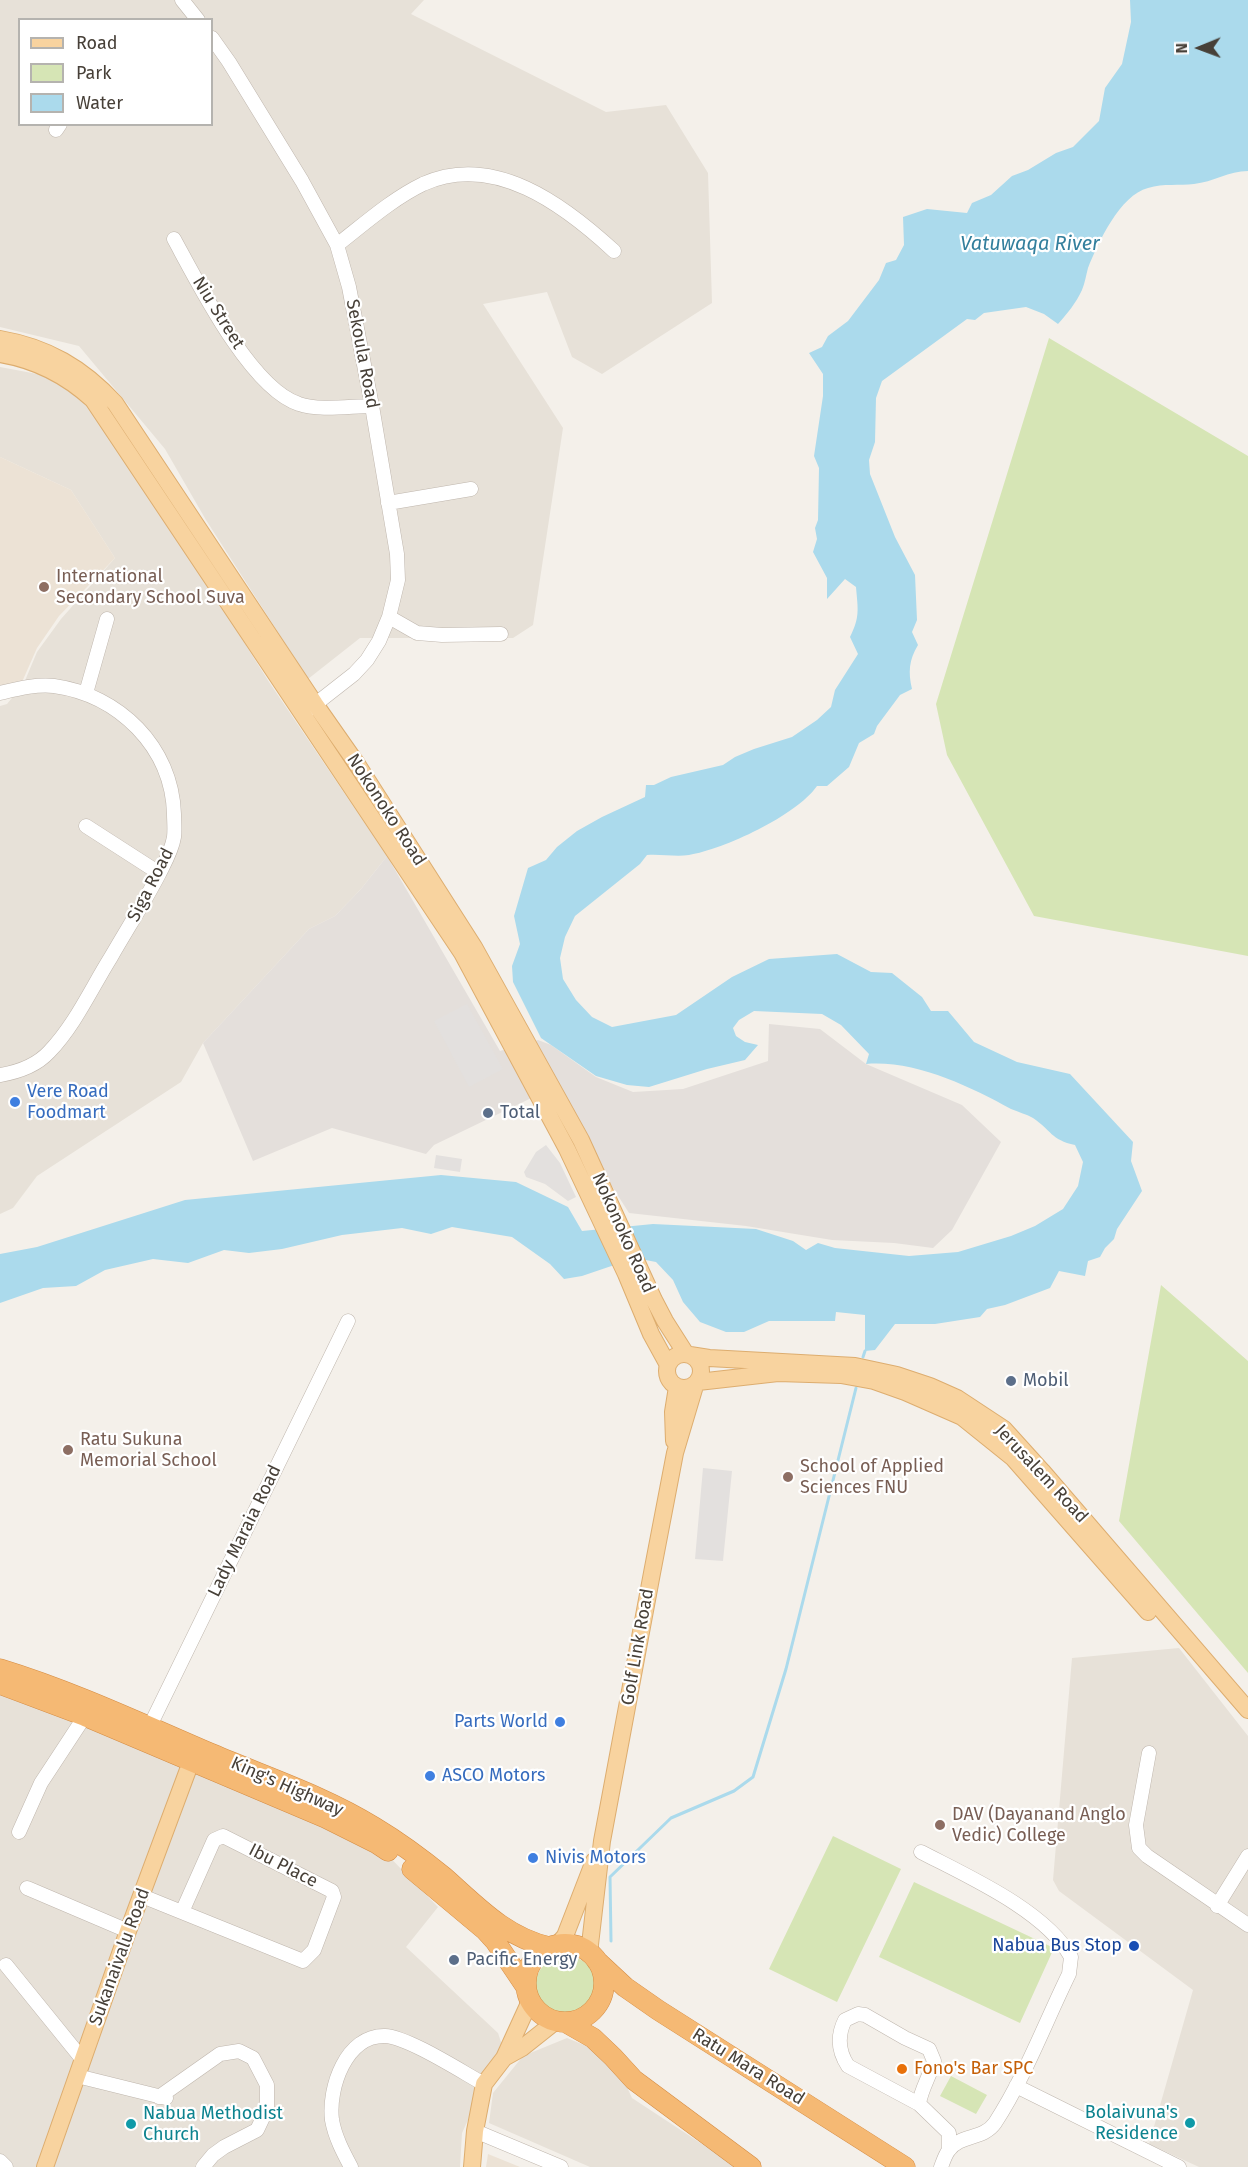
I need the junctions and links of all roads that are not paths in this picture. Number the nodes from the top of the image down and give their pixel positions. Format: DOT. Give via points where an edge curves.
graph roads {
  1 [pos="182,0"];
  2 [pos="194,18"];
  3 [pos="213,39"];
  4 [pos="174,239"];
  5 [pos="337,244"];
  6 [pos="614,251"];
  7 [pos="0,339"];
  8 [pos="0,354"];
  9 [pos="372,406"];
  10 [pos="471,489"];
  11 [pos="388,503"];
  12 [pos="389,617"];
  13 [pos="107,619"];
  14 [pos="501,634"];
  15 [pos="0,693"];
  16 [pos="86,693"];
  17 [pos="309,709"];
  18 [pos="86,826"];
  19 [pos="159,873"];
  20 [pos="0,1075"];
  21 [pos="633,1271"];
  22 [pos="348,1322"];
  23 [pos="688,1355"];
  24 [pos="669,1365"];
  25 [pos="696,1384"];
  26 [pos="677,1387"];
  27 [pos="675,1453"];
  28 [pos="0,1669"];
  29 [pos="0,1684"];
  30 [pos="1248,1710"];
  31 [pos="85,1716"];
  32 [pos="1248,1725"];
  33 [pos="146,1734"];
  34 [pos="1149,1753"];
  35 [pos="194,1754"];
  36 [pos="19,1832"];
  37 [pos="602,1841"];
  38 [pos="921,1852"];
  39 [pos="1248,1856"];
  40 [pos="27,1888"];
  41 [pos="142,1896"];
  42 [pos="1217,1906"];
  43 [pos="182,1912"];
  44 [pos="1248,1925"];
  45 [pos="128,1930"];
  46 [pos="553,1946"];
  47 [pos="593,1956"];
  48 [pos="6,1965"];
  49 [pos="528,1994"];
  50 [pos="561,2022"];
  51 [pos="504,2058"];
  52 [pos="83,2060"];
  53 [pos="77,2076"];
  54 [pos="484,2084"];
  55 [pos="1016,2086"];
  56 [pos="919,2103"];
  57 [pos="475,2131"];
  58 [pos="949,2150"];
  59 [pos="0,2161"];
  60 [pos="6,2167"];
  61 [pos="45,2167"];
  62 [pos="203,2167"];
  63 [pos="351,2167"];
  64 [pos="472,2167"];
  65 [pos="561,2167"];
  66 [pos="751,2167"];
  67 [pos="905,2167"];
  68 [pos="941,2167"];
  69 [pos="1179,2167"];
  1 -- 2 [label="street"];
  3 -- 5 [label="street, Sekoula Road"];
  4 -- 9 [label="street, Niu Street" via="220,320 279,395 301,405"];
  5 -- 6 [label="street" via="423,184 468,174 512,181 583,222"];
  5 -- 9 [label="street, Sekoula Road"];
  7 -- 17 [label="main road, Nokonoko Road" via="30,345 61,359 91,379 115,403"];
  8 -- 17 [label="main road, Nokonoko Road" via="44,366 93,400"];
  9 -- 11 [label="street, Sekoula Road"];
  10 -- 11 [label="street"];
  11 -- 12 [label="street, Sekoula Road" via="399,580"];
  12 -- 14 [label="street" via="417,633"];
  12 -- 17 [label="street, Sekoula Road" via="367,660"];
  13 -- 16 [label="street"];
  15 -- 16 [label="street, Siga Road" via="52,686"];
  16 -- 19 [label="street, Siga Road" via="126,717 162,761 174,800 174,836"];
  17 -- 21 [label="main road, Nokonoko Road" via="462,953 491,992 567,1149"];
  18 -- 19 [label="street"];
  19 -- 20 [label="street, Siga Road" via="142,908 64,1033 40,1060"];
  21 -- 23 [label="main road, Nokonoko Road"];
  21 -- 24 [label="main road, Nokonoko Road" via="651,1334"];
  22 -- 33 [label="street, Lady Maraia Road"];
  23 -- 24 [label="main road" via="675,1357"];
  23 -- 25 [label="main road" via="701,1366"];
  23 -- 30 [label="main road, Jerusalem Road" via="855,1366 897,1375 957,1398 1004,1430"];
  24 -- 26 [label="main road" via="668,1375"];
  25 -- 26 [label="main road" via="686,1389"];
  25 -- 27 [label="main road, Golf Link Road"];
  25 -- 32 [label="main road, Jerusalem Road" via="778,1373 841,1375 895,1388 962,1417 1013,1458"];
  26 -- 27 [label="main road, Golf Link Road" via="673,1412"];
  27 -- 37 [label="main road, Golf Link Road"];
  28 -- 33 [label="highway, King's Highway" via="34,1680"];
  29 -- 31 [label="highway, King's Highway"];
  31 -- 33 [label="highway, King's Highway"];
  31 -- 36 [label="street" via="40,1783"];
  33 -- 35 [label="highway, King's Highway"];
  34 -- 42 [label="street" via="1136,1825 1139,1848"];
  35 -- 41 [label="main road, Sukanaivalu Road"];
  35 -- 46 [label="highway, King's Highway" via="327,1802 372,1826 425,1862 502,1927 531,1943"];
  35 -- 49 [label="highway, King's Highway" via="390,1852 495,1941"];
  37 -- 46 [label="main road, Golf Link Road" via="565,1936"];
  37 -- 47 [label="main road, Golf Link Road"];
  38 -- 55 [label="street" via="993,1889 1026,1911 1058,1939 1071,1957 1069,1974"];
  39 -- 42 [label="street"];
  40 -- 45 [label="street"];
  41 -- 43 [label="street, Ibu Place"];
  41 -- 45 [label="main road, Sukanaivalu Road"];
  42 -- 44 [label="street"];
  43 -- 43 [label="street, Ibu Place" via="303,1960 314,1950 334,1897 332,1891 223,1836 214,1840"];
  45 -- 52 [label="main road, Sukanaivalu Road"];
  46 -- 47 [label="highway" via="568,1944"];
  46 -- 49 [label="highway" via="531,1964"];
  47 -- 50 [label="highway" via="602,1971 602,1995 588,2015"];
  47 -- 67 [label="highway, Ratu Mara Road" via="625,1987 658,2010"];
  48 -- 52 [label="street"];
  49 -- 50 [label="highway" via="546,2018"];
  49 -- 51 [label="main road"];
  50 -- 51 [label="main road"];
  50 -- 66 [label="highway" via="593,2038 634,2080"];
  51 -- 54 [label="main road"];
  52 -- 53 [label="main road, Sukanaivalu Road"];
  53 -- 61 [label="main road, Sukanaivalu Road"];
  53 -- 62 [label="street" via="163,2098 220,2054 239,2051 253,2058 267,2085 267,2109 257,2130 224,2147"];
  54 -- 57 [label="main road"];
  54 -- 63 [label="street" via="405,2041 384,2036 354,2048 334,2087 332,2119 339,2145"];
  55 -- 58 [label="street" via="986,2132"];
  55 -- 69 [label="street"];
  56 -- 56 [label="street" via="848,2066 840,2044 845,2020 865,2015 929,2049 934,2061"];
  56 -- 58 [label="street" via="949,2133"];
  57 -- 64 [label="main road"];
  57 -- 65 [label="street"];
  58 -- 68 [label="street"];
  59 -- 60 [label="street"];
}
